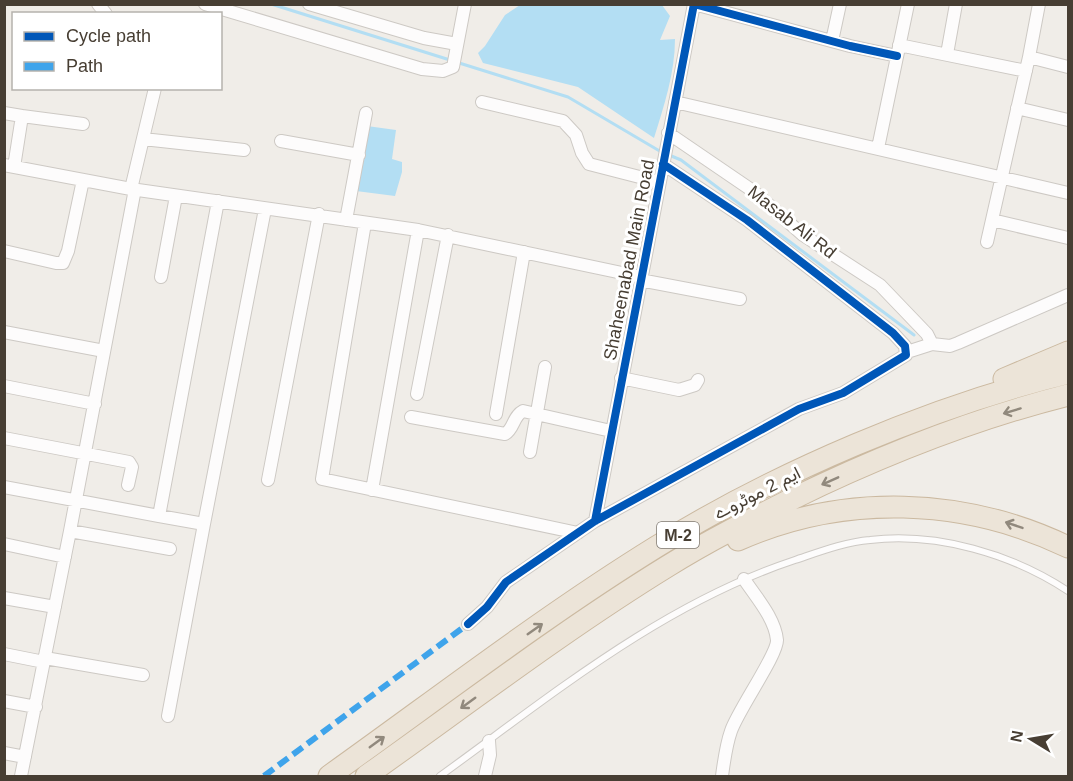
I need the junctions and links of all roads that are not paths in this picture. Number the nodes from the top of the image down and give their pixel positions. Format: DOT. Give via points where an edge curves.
graph roads {
  1 [pos="205,4"];
  2 [pos="309,4"];
  3 [pos="465,4"];
  4 [pos="693,4"];
  5 [pos="840,4"];
  6 [pos="908,4"];
  7 [pos="957,4"];
  8 [pos="1039,4"];
  9 [pos="240,9"];
  10 [pos="832,41"];
  11 [pos="457,44"];
  12 [pos="898,51"];
  13 [pos="947,54"];
  14 [pos="1029,57"];
  15 [pos="1068,67"];
  16 [pos="1026,71"];
  17 [pos="155,90"];
  18 [pos="482,102"];
  19 [pos="675,102"];
  20 [pos="1017,108"];
  21 [pos="4,113"];
  22 [pos="366,113"];
  23 [pos="22,116"];
  24 [pos="1068,120"];
  25 [pos="83,124"];
  26 [pos="669,133"];
  27 [pos="143,139"];
  28 [pos="281,141"];
  29 [pos="878,148"];
  30 [pos="244,150"];
  31 [pos="358,154"];
  32 [pos="663,164"];
  33 [pos="9,166"];
  34 [pos="1002,176"];
  35 [pos="83,180"];
  36 [pos="659,182"];
  37 [pos="133,189"];
  38 [pos="1068,193"];
  39 [pos="176,195"];
  40 [pos="218,201"];
  41 [pos="266,209"];
  42 [pos="319,214"];
  43 [pos="346,220"];
  44 [pos="992,220"];
  45 [pos="365,222"];
  46 [pos="418,230"];
  47 [pos="448,236"];
  48 [pos="1068,238"];
  49 [pos="987,242"];
  50 [pos="4,251"];
  51 [pos="524,252"];
  52 [pos="161,277"];
  53 [pos="640,279"];
  54 [pos="1068,295"];
  55 [pos="741,299"];
  56 [pos="4,332"];
  57 [pos="932,344"];
  58 [pos="104,351"];
  59 [pos="907,352"];
  60 [pos="1068,352"];
  61 [pos="545,367"];
  62 [pos="1068,373"];
  63 [pos="621,378"];
  64 [pos="698,380"];
  65 [pos="4,386"];
  66 [pos="417,394"];
  67 [pos="1068,395"];
  68 [pos="94,404"];
  69 [pos="537,413"];
  70 [pos="496,414"];
  71 [pos="411,417"];
  72 [pos="611,431"];
  73 [pos="4,438"];
  74 [pos="530,452"];
  75 [pos="85,453"];
  76 [pos="268,480"];
  77 [pos="128,485"];
  78 [pos="4,487"];
  79 [pos="372,490"];
  80 [pos="76,501"];
  81 [pos="159,516"];
  82 [pos="706,519"];
  83 [pos="595,521"];
  84 [pos="204,524"];
  85 [pos="70,531"];
  86 [pos="578,533"];
  87 [pos="4,544"];
  88 [pos="1068,547"];
  89 [pos="170,549"];
  90 [pos="65,557"];
  91 [pos="744,579"];
  92 [pos="1068,591"];
  93 [pos="4,598"];
  94 [pos="55,608"];
  95 [pos="468,624"];
  96 [pos="4,654"];
  97 [pos="45,660"];
  98 [pos="143,675"];
  99 [pos="500,681"];
  100 [pos="4,701"];
  101 [pos="36,707"];
  102 [pos="168,716"];
  103 [pos="489,741"];
  104 [pos="4,753"];
  105 [pos="25,757"];
  106 [pos="21,777"];
  107 [pos="329,777"];
  108 [pos="366,777"];
  109 [pos="440,777"];
  110 [pos="484,777"];
  111 [pos="722,777"];
  1 -- 9 [label="street"];
  2 -- 11 [label="street"];
  3 -- 11 [label="street"];
  4 -- 10 [label="street"];
  4 -- 19 [label="street, Shaheenabad Main Road"];
  5 -- 10 [label="street"];
  6 -- 12 [label="street"];
  7 -- 13 [label="street"];
  8 -- 14 [label="street"];
  9 -- 11 [label="street" via="422,69 443,71 454,62"];
  10 -- 12 [label="street"];
  12 -- 13 [label="street"];
  12 -- 29 [label="street"];
  13 -- 16 [label="street"];
  14 -- 15 [label="street"];
  14 -- 16 [label="street"];
  16 -- 20 [label="street"];
  17 -- 27 [label="street"];
  18 -- 36 [label="street" via="563,120 576,135 589,164"];
  19 -- 26 [label="street, Shaheenabad Main Road"];
  19 -- 29 [label="street"];
  20 -- 24 [label="street"];
  20 -- 34 [label="street"];
  21 -- 23 [label="street"];
  22 -- 31 [label="street"];
  23 -- 25 [label="street"];
  23 -- 33 [label="street"];
  26 -- 32 [label="street, Shaheenabad Main Road"];
  26 -- 57 [label="street, Masab Ali Rd" via="753,191 803,235 880,285"];
  27 -- 30 [label="street"];
  27 -- 37 [label="street"];
  28 -- 31 [label="street"];
  29 -- 34 [label="street"];
  31 -- 43 [label="street"];
  32 -- 36 [label="street, Shaheenabad Main Road"];
  32 -- 59 [label="street" via="747,220 893,333"];
  33 -- 35 [label="street"];
  34 -- 38 [label="street"];
  34 -- 44 [label="street"];
  35 -- 37 [label="street"];
  35 -- 50 [label="street" via="63,263"];
  36 -- 53 [label="street, Shaheenabad Main Road"];
  37 -- 39 [label="street"];
  37 -- 58 [label="street"];
  39 -- 40 [label="street"];
  39 -- 52 [label="street"];
  40 -- 41 [label="street"];
  40 -- 81 [label="street"];
  41 -- 42 [label="street"];
  41 -- 84 [label="street"];
  42 -- 43 [label="street"];
  42 -- 76 [label="street"];
  43 -- 45 [label="street"];
  44 -- 48 [label="street"];
  44 -- 49 [label="street"];
  45 -- 46 [label="street"];
  45 -- 79 [label="street" via="322,479"];
  46 -- 47 [label="street"];
  46 -- 79 [label="street"];
  47 -- 51 [label="street"];
  47 -- 66 [label="street"];
  51 -- 53 [label="street"];
  51 -- 70 [label="street"];
  53 -- 55 [label="street"];
  53 -- 63 [label="street, Shaheenabad Main Road"];
  54 -- 57 [label="street" via="950,346"];
  56 -- 58 [label="street"];
  57 -- 59 [label="street"];
  58 -- 68 [label="street"];
  59 -- 83 [label="street" via="843,393 799,409"];
  60 -- 82 [label="highway" via="924,408 779,472"];
  61 -- 69 [label="street"];
  62 -- 82 [label="highway, ایم 2 موٹروے / M-2" via="961,404 863,442"];
  63 -- 64 [label="street" via="679,390 695,386"];
  63 -- 72 [label="street, Shaheenabad Main Road"];
  65 -- 68 [label="street"];
  67 -- 99 [label="highway, ایم 2 موٹروے / M-2, one-way" via="925,441 766,512 670,564"];
  68 -- 75 [label="street"];
  69 -- 71 [label="street" via="519,413 505,434"];
  69 -- 72 [label="street"];
  69 -- 74 [label="street"];
  72 -- 83 [label="street, Shaheenabad Main Road"];
  73 -- 75 [label="street"];
  75 -- 77 [label="street" via="131,464"];
  75 -- 80 [label="street"];
  78 -- 80 [label="street"];
  79 -- 86 [label="street"];
  80 -- 81 [label="street"];
  80 -- 85 [label="street"];
  81 -- 84 [label="street"];
  107 -- 82 [label="highway, ایم 2 موٹروے / M-2, one-way" via="612,575"];
  83 -- 86 [label="street"];
  84 -- 102 [label="street"];
  85 -- 89 [label="street"];
  85 -- 90 [label="street"];
  86 -- 95 [label="street" via="506,582"];
  87 -- 90 [label="street"];
  88 -- 99 [label="highway, one-way" via="996,519 930,508 859,508 790,521 731,543 675,573"];
  90 -- 94 [label="street"];
  91 -- 92 [label="lane" via="826,550 869,540 912,538 997,556 1044,575"];
  91 -- 103 [label="lane" via="666,618"];
  91 -- 111 [label="street" via="773,626 777,642 731,731"];
  93 -- 94 [label="street"];
  94 -- 97 [label="street"];
  96 -- 97 [label="street"];
  97 -- 98 [label="street"];
  97 -- 101 [label="street"];
  99 -- 108 [label="highway, ایم 2 موٹروے / M-2, one-way"];
  100 -- 101 [label="street"];
  101 -- 105 [label="street"];
  103 -- 109 [label="lane"];
  103 -- 110 [label="street"];
  104 -- 105 [label="street"];
  105 -- 106 [label="street"];
}
